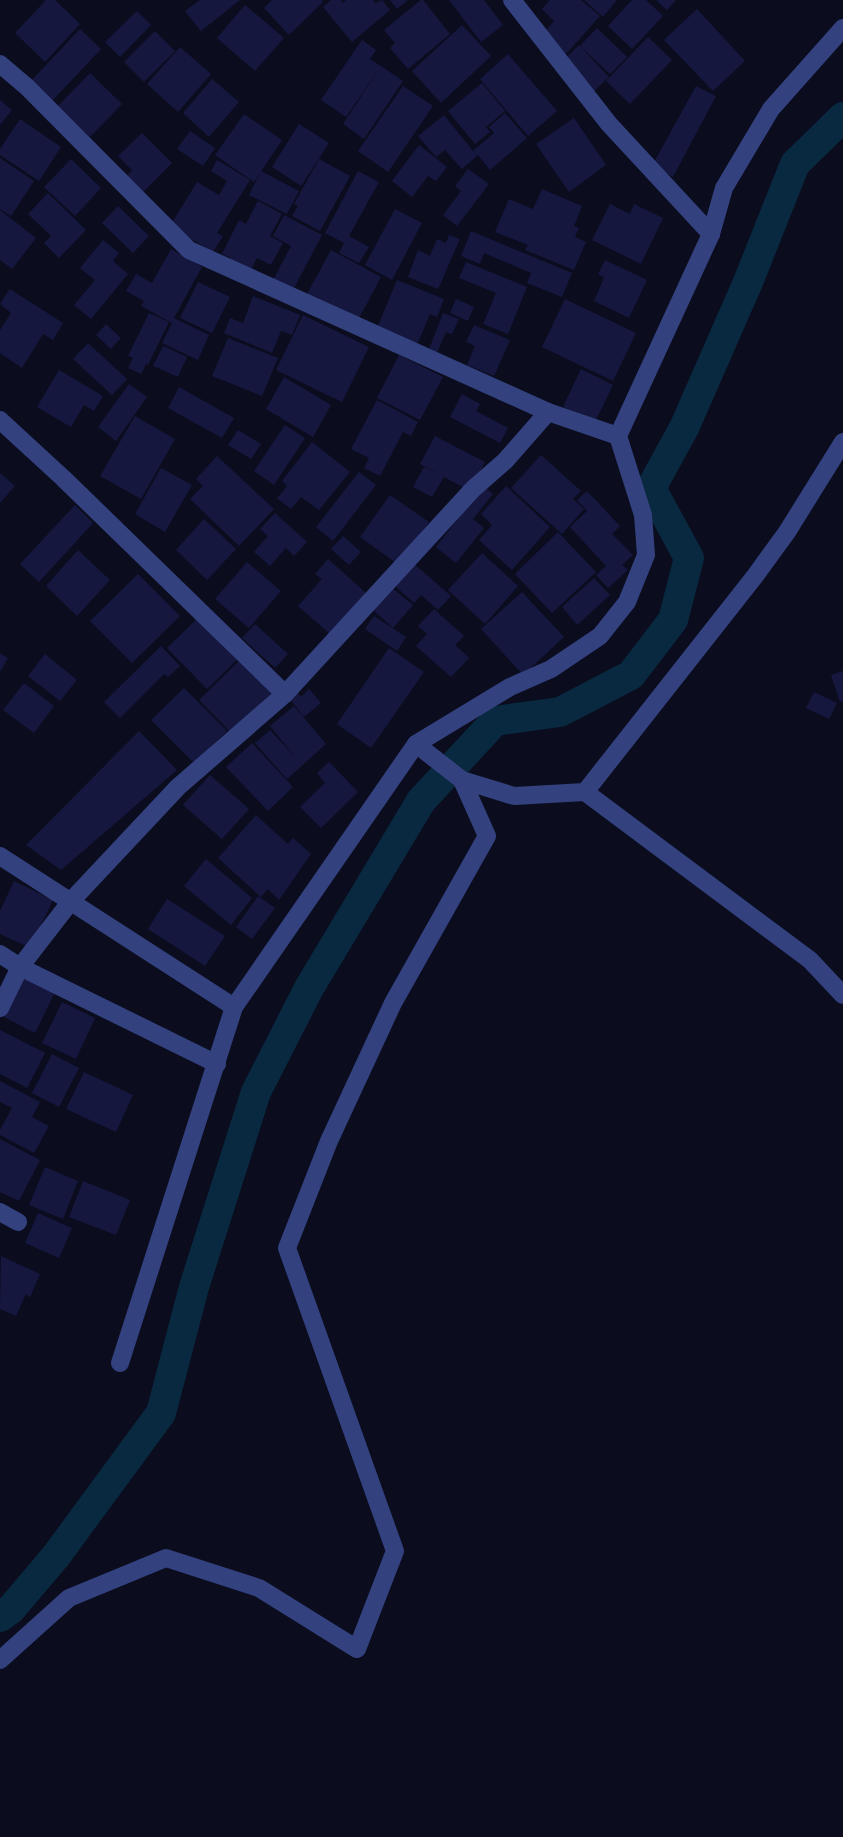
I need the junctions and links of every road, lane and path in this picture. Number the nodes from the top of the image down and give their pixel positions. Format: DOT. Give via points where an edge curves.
graph roads {
  1 [pos="512,0"];
  2 [pos="843,28"];
  3 [pos="0,64"];
  4 [pos="711,234"];
  5 [pos="548,412"];
  6 [pos="0,420"];
  7 [pos="618,436"];
  8 [pos="843,442"];
  9 [pos="285,694"];
  10 [pos="416,744"];
  11 [pos="462,780"];
  12 [pos="585,792"];
  13 [pos="0,856"];
  14 [pos="71,901"];
  15 [pos="0,954"];
  16 [pos="20,967"];
  17 [pos="843,995"];
  18 [pos="234,1007"];
  19 [pos="0,1008"];
  20 [pos="217,1064"];
  21 [pos="0,1212"];
  22 [pos="18,1222"];
  23 [pos="120,1363"];
  24 [pos="0,1660"];
  1 -- 4 [label="street" via="609,124"];
  2 -- 4 [label="street" via="771,109 724,188"];
  3 -- 5 [label="street" via="189,250"];
  4 -- 7 [label="street"];
  5 -- 7 [label="street"];
  5 -- 9 [label="street"];
  6 -- 9 [label="street"];
  7 -- 10 [label="street" via="643,515 646,555 627,602 600,636 551,669 510,687"];
  8 -- 12 [label="street" via="787,532"];
  9 -- 14 [label="street" via="178,788"];
  10 -- 11 [label="street"];
  10 -- 18 [label="street"];
  11 -- 12 [label="street" via="514,796"];
  11 -- 24 [label="street" via="487,836 393,1003 329,1141 287,1248 394,1551 357,1649 259,1588 166,1558 69,1598"];
  12 -- 17 [label="street" via="810,960"];
  13 -- 14 [label="street"];
  14 -- 16 [label="street"];
  14 -- 18 [label="street"];
  15 -- 16 [label="street"];
  16 -- 19 [label="street"];
  16 -- 20 [label="street"];
  18 -- 20 [label="street"];
  20 -- 23 [label="street"];
  21 -- 22 [label="street"];
}
